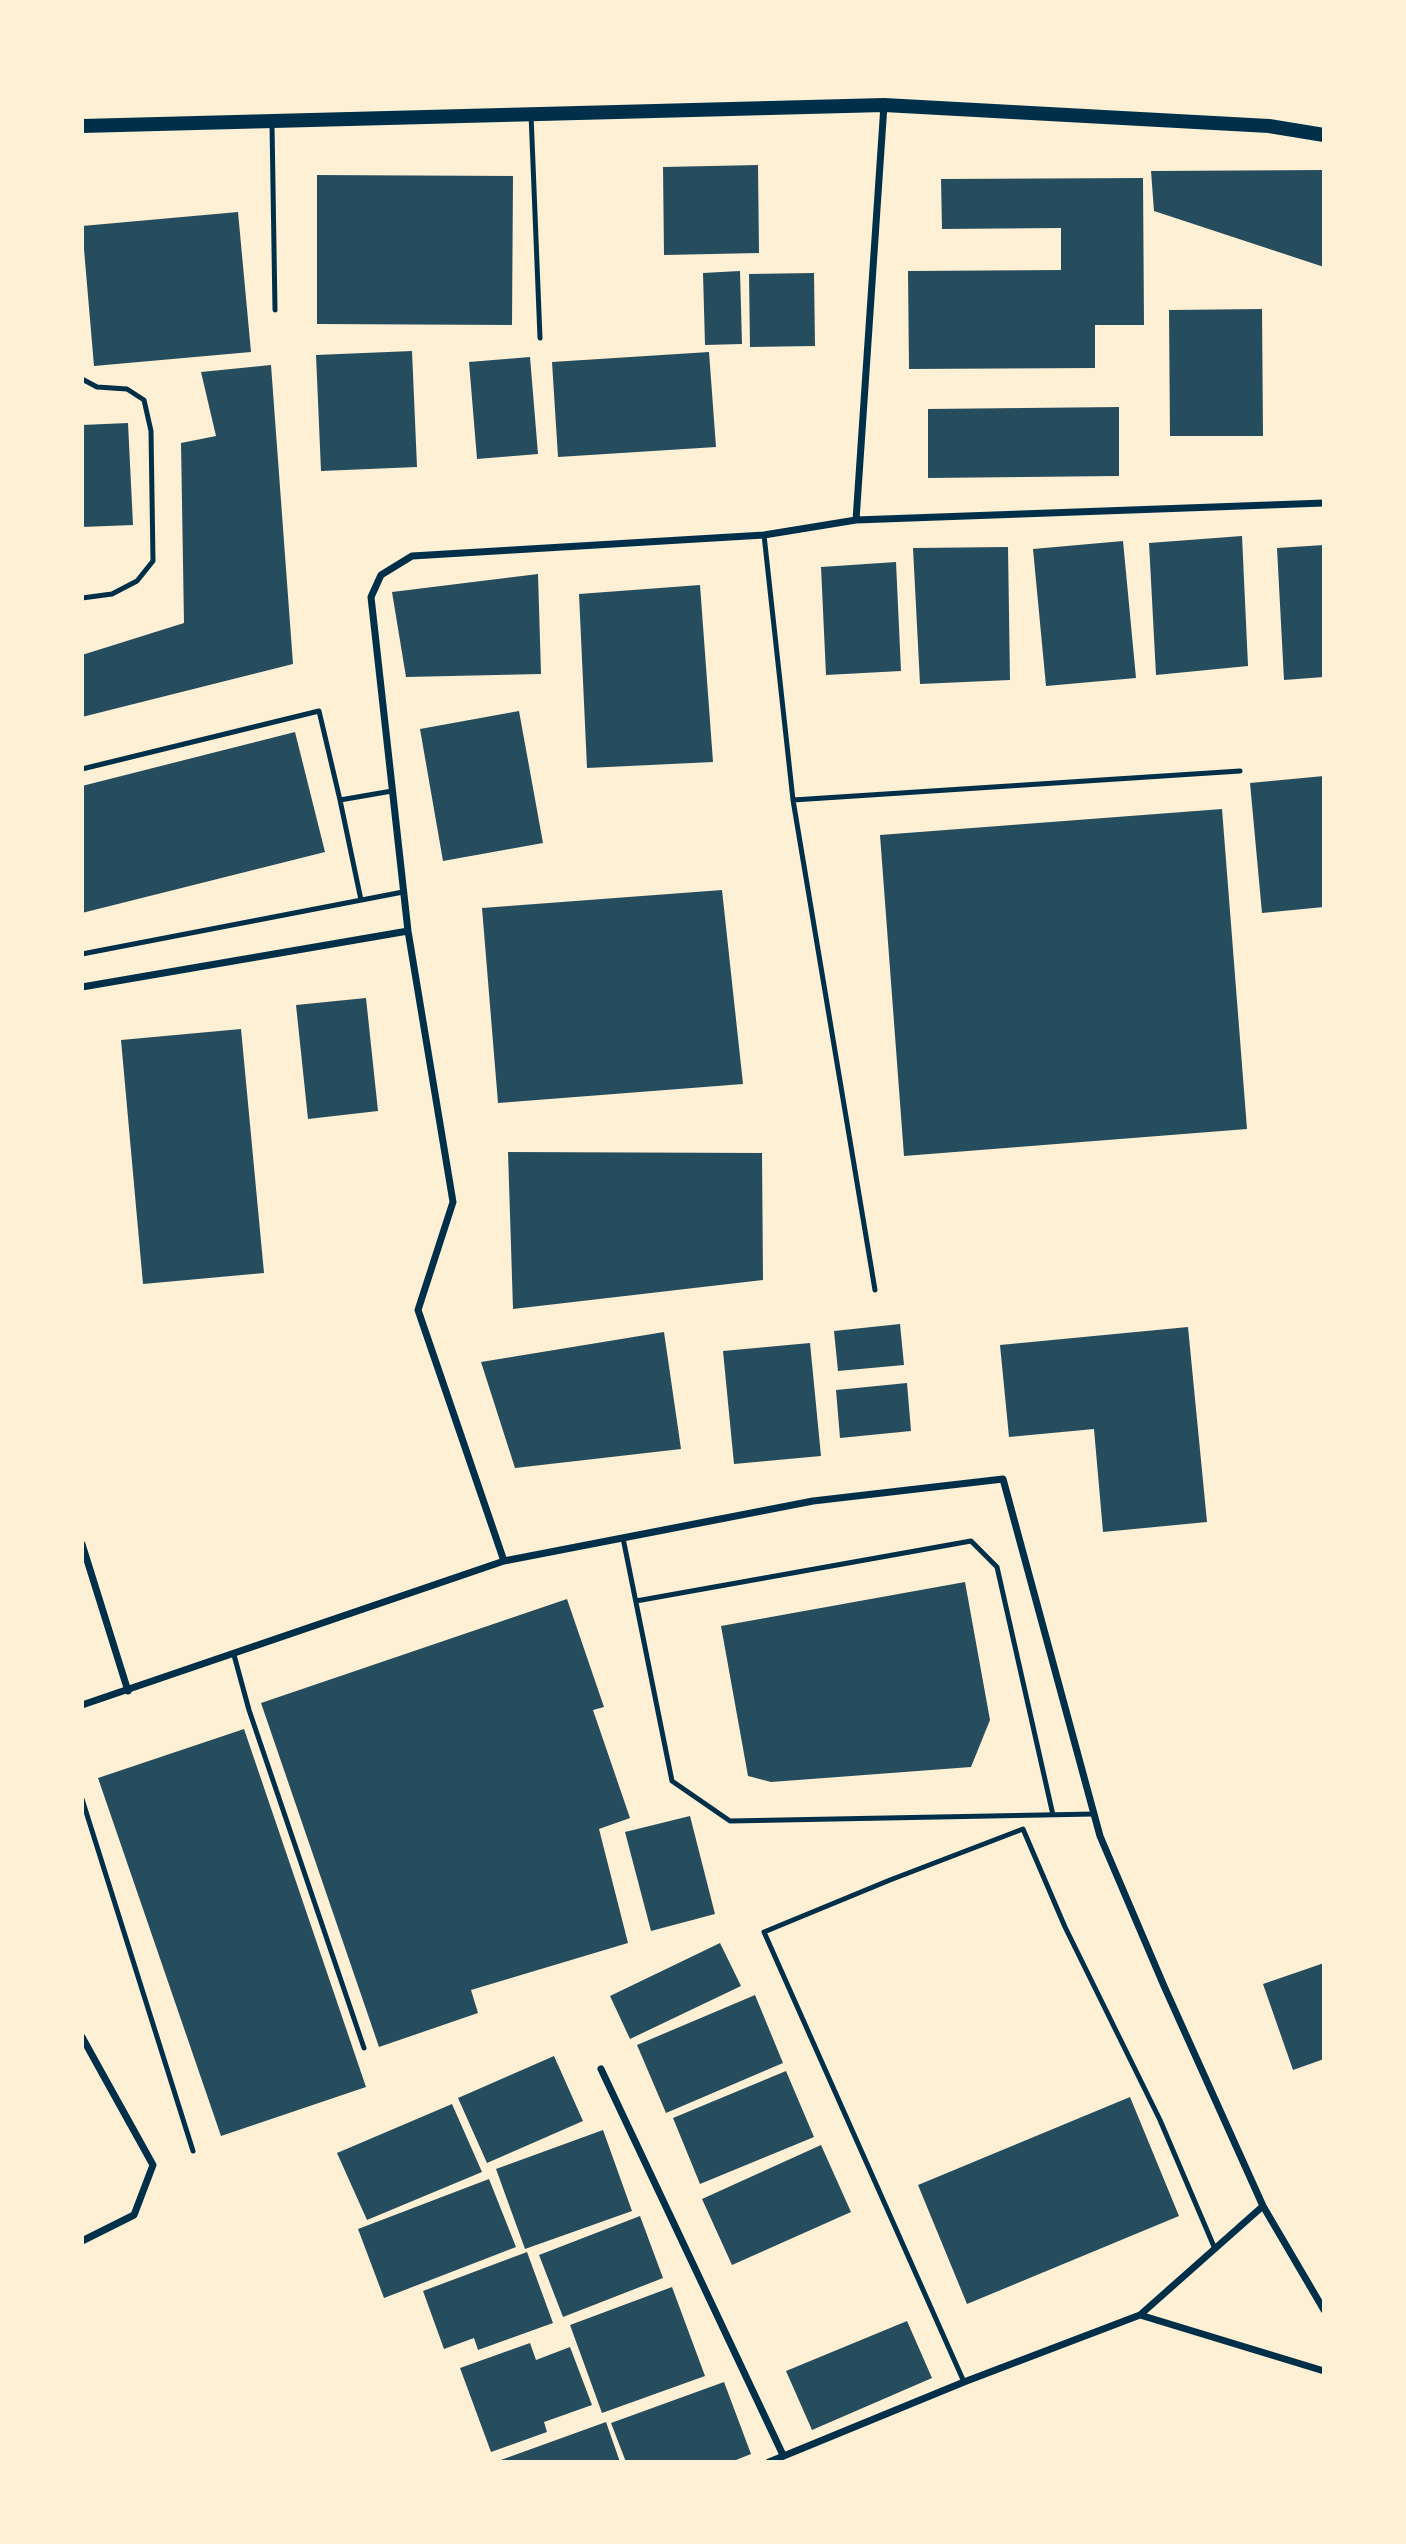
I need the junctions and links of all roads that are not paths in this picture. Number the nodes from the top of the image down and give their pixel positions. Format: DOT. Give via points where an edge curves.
graph roads {
  1 [pos="884,105"];
  2 [pos="531,114"];
  3 [pos="272,120"];
  4 [pos="82,126"];
  5 [pos="1324,135"];
  6 [pos="275,310"];
  7 [pos="540,338"];
  8 [pos="82,379"];
  9 [pos="1324,503"];
  10 [pos="856,520"];
  11 [pos="764,535"];
  12 [pos="82,598"];
  13 [pos="82,769"];
  14 [pos="1240,771"];
  15 [pos="392,791"];
  16 [pos="340,800"];
  17 [pos="793,800"];
  18 [pos="403,892"];
  19 [pos="360,900"];
  20 [pos="408,931"];
  21 [pos="82,954"];
  22 [pos="82,987"];
  23 [pos="875,1290"];
  24 [pos="623,1538"];
  25 [pos="82,1544"];
  26 [pos="504,1561"];
  27 [pos="636,1601"];
  28 [pos="233,1654"];
  29 [pos="128,1691"];
  30 [pos="82,1705"];
  31 [pos="82,1799"];
  32 [pos="1094,1814"];
  33 [pos="1053,1815"];
  34 [pos="82,2037"];
  35 [pos="364,2048"];
  36 [pos="601,2069"];
  37 [pos="193,2151"];
  38 [pos="1263,2206"];
  39 [pos="82,2241"];
  40 [pos="1214,2249"];
  41 [pos="1324,2310"];
  42 [pos="1140,2315"];
  43 [pos="1324,2371"];
  44 [pos="964,2382"];
  45 [pos="783,2455"];
  46 [pos="769,2462"];
  1 -- 2 [label="main road"];
  1 -- 5 [label="main road" via="1269,126"];
  1 -- 10 [label="street"];
  2 -- 3 [label="main road"];
  2 -- 7 [label="lane"];
  3 -- 4 [label="main road"];
  3 -- 6 [label="lane"];
  8 -- 12 [label="lane" via="97,387 127,389 144,400 151,430 153,561 137,581 112,594"];
  9 -- 10 [label="street"];
  10 -- 11 [label="street"];
  11 -- 15 [label="street" via="412,556 381,575 371,597"];
  11 -- 17 [label="lane"];
  13 -- 16 [label="lane" via="319,710"];
  14 -- 17 [label="lane"];
  15 -- 16 [label="lane"];
  15 -- 18 [label="street"];
  16 -- 19 [label="lane"];
  17 -- 23 [label="lane"];
  18 -- 19 [label="lane"];
  18 -- 20 [label="street"];
  19 -- 21 [label="lane"];
  20 -- 22 [label="street"];
  20 -- 26 [label="street" via="453,1202 418,1310"];
  24 -- 26 [label="street"];
  24 -- 27 [label="lane"];
  24 -- 32 [label="street" via="813,1501 1003,1479"];
  25 -- 29 [label="street"];
  26 -- 28 [label="street"];
  27 -- 33 [label="lane" via="672,1781 730,1821"];
  27 -- 33 [label="lane" via="971,1541 997,1567"];
  28 -- 29 [label="street"];
  28 -- 35 [label="lane"];
  29 -- 30 [label="street"];
  31 -- 37 [label="lane"];
  32 -- 33 [label="lane"];
  32 -- 38 [label="street" via="1159,1974"];
  34 -- 39 [label="street" via="153,2165 134,2215"];
  36 -- 45 [label="street"];
  38 -- 40 [label="street"];
  38 -- 41 [label="street"];
  40 -- 42 [label="street"];
  40 -- 44 [label="lane" via="1160,2120 1065,1927 1023,1829 764,1932"];
  42 -- 43 [label="street"];
  42 -- 44 [label="street"];
  44 -- 45 [label="street"];
  45 -- 46 [label="street"];
}
